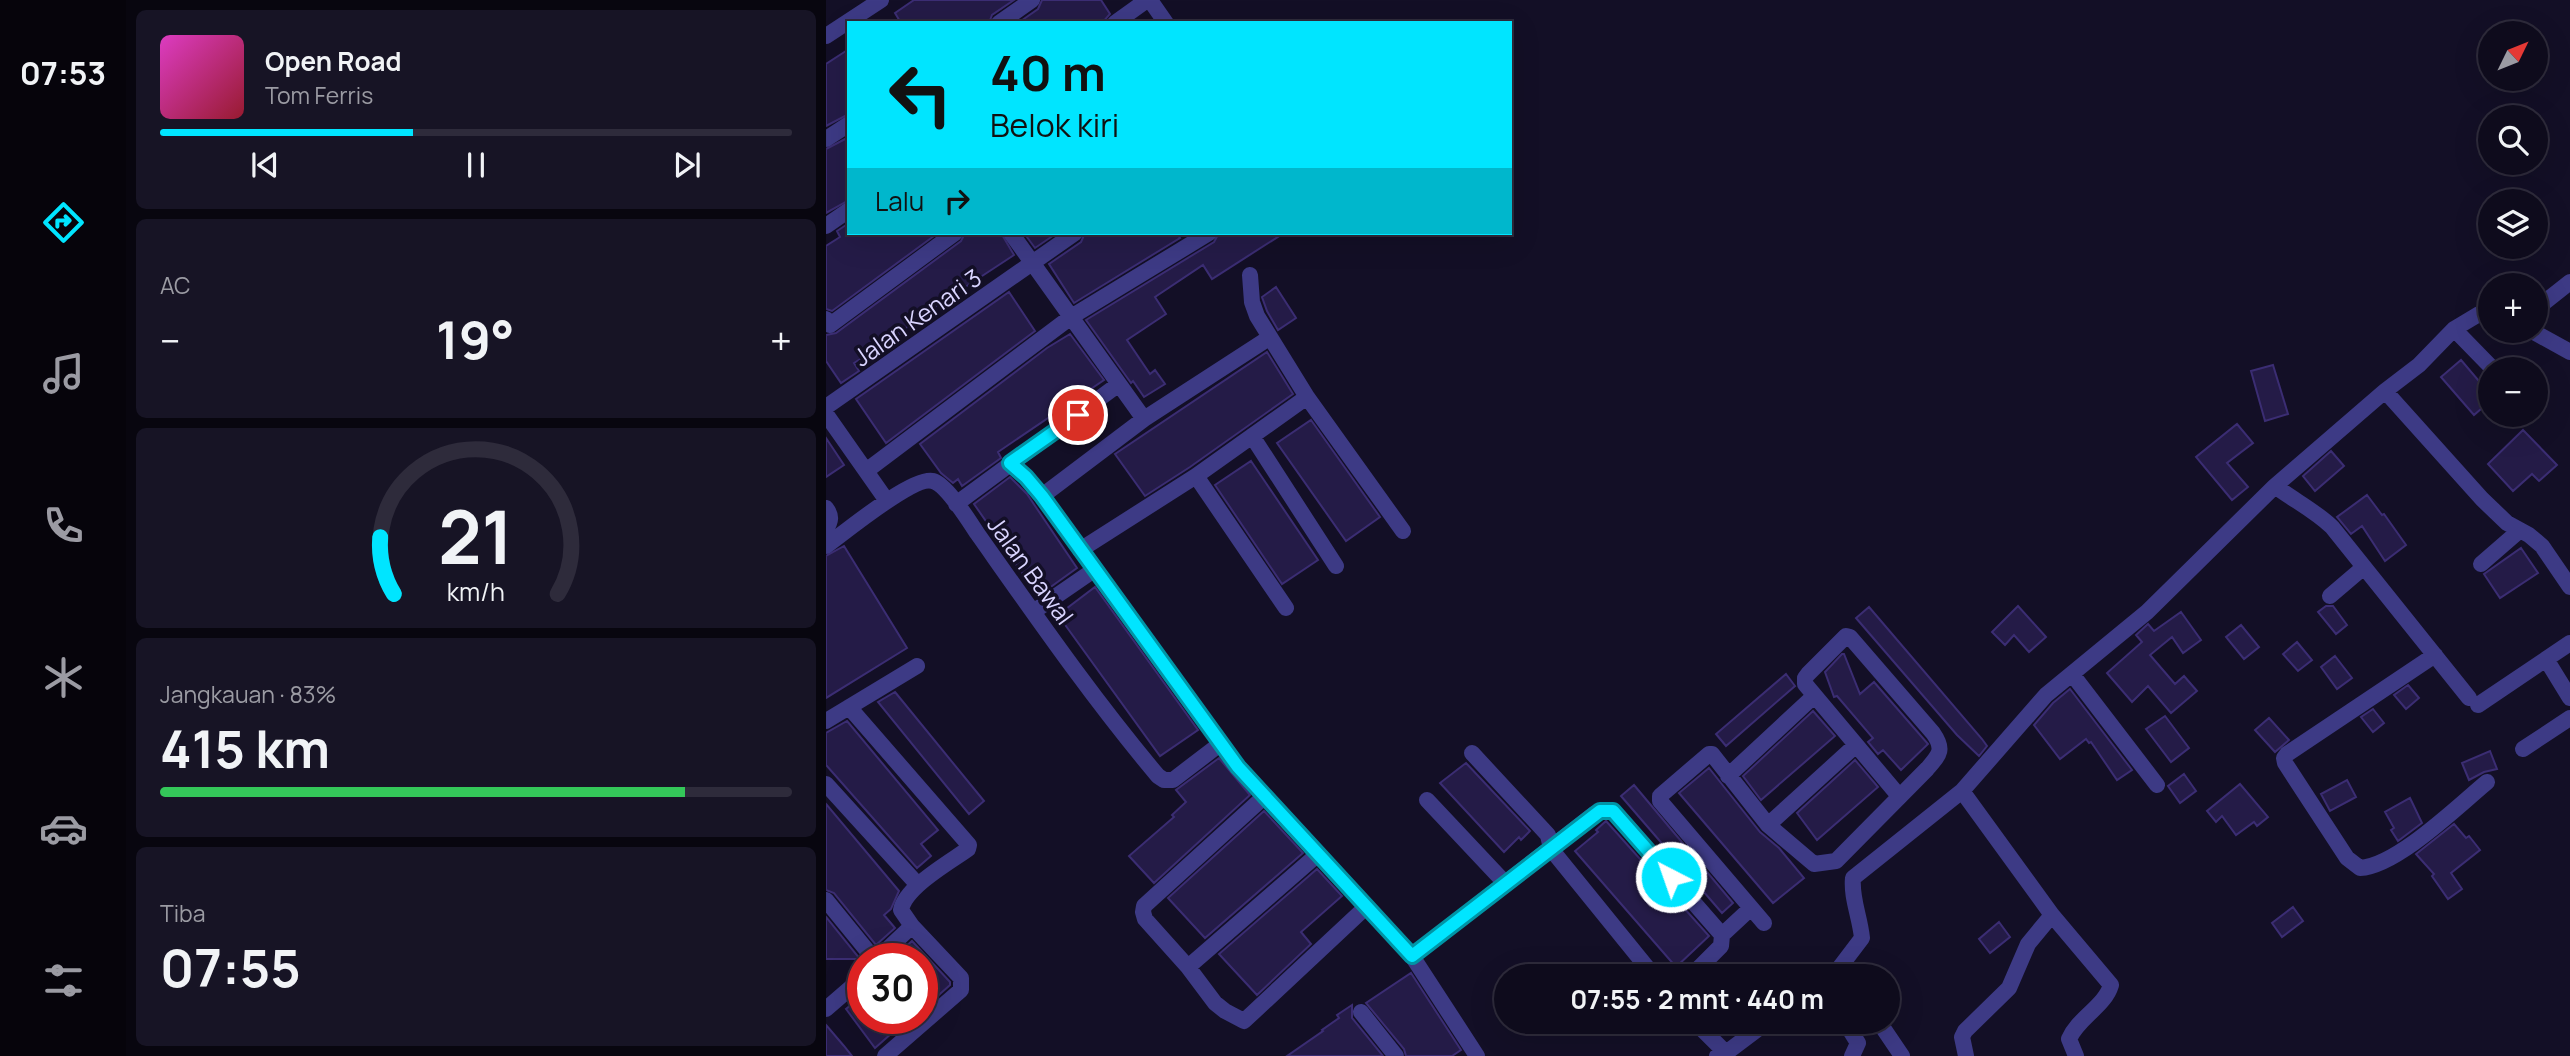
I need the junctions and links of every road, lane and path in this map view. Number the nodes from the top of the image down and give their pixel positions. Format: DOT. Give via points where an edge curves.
graph roads {
  1 [pos="881,0"];
  2 [pos="1032,0"];
  3 [pos="862,18"];
  4 [pos="1002,21"];
  5 [pos="1118,21"];
  6 [pos="1165,21"];
  7 [pos="847,26"];
  8 [pos="826,36"];
  9 [pos="847,125"];
  10 [pos="826,139"];
  11 [pos="847,211"];
  12 [pos="826,226"];
  13 [pos="952,235"];
  14 [pos="1012,235"];
  15 [pos="1073,235"];
  16 [pos="1206,235"];
  17 [pos="1033,264"];
  18 [pos="1250,275"];
  19 [pos="2570,282"];
  20 [pos="2548,299"];
  21 [pos="2478,315"];
  22 [pos="1071,317"];
  23 [pos="826,319"];
  24 [pos="2454,329"];
  25 [pos="1269,338"];
  26 [pos="2548,340"];
  27 [pos="2570,352"];
  28 [pos="2481,357"];
  29 [pos="1119,384"];
  30 [pos="2385,391"];
  31 [pos="1307,397"];
  32 [pos="826,407"];
  33 [pos="826,414"];
  34 [pos="1144,419"];
  35 [pos="1252,436"];
  36 [pos="1010,463"];
  37 [pos="866,471"];
  38 [pos="1196,476"];
  39 [pos="2275,486"];
  40 [pos="1042,496"];
  41 [pos="887,501"];
  42 [pos="956,504"];
  43 [pos="826,508"];
  44 [pos="826,529"];
  45 [pos="1403,531"];
  46 [pos="2519,531"];
  47 [pos="826,546"];
  48 [pos="1080,550"];
  49 [pos="2481,564"];
  50 [pos="1336,566"];
  51 [pos="2364,567"];
  52 [pos="1094,570"];
  53 [pos="2570,587"];
  54 [pos="2330,596"];
  55 [pos="1286,608"];
  56 [pos="1033,612"];
  57 [pos="2570,643"];
  58 [pos="2435,655"];
  59 [pos="2546,659"];
  60 [pos="917,666"];
  61 [pos="2072,674"];
  62 [pos="1815,695"];
  63 [pos="2570,698"];
  64 [pos="849,707"];
  65 [pos="2570,718"];
  66 [pos="826,721"];
  67 [pos="1220,744"];
  68 [pos="1856,745"];
  69 [pos="2523,750"];
  70 [pos="1472,752"];
  71 [pos="1728,776"];
  72 [pos="2487,782"];
  73 [pos="826,784"];
  74 [pos="2157,785"];
  75 [pos="1962,791"];
  76 [pos="1265,796"];
  77 [pos="1899,796"];
  78 [pos="1427,800"];
  79 [pos="1768,825"];
  80 [pos="1551,849"];
  81 [pos="1317,855"];
  82 [pos="1836,861"];
  83 [pos="1853,878"];
  84 [pos="1506,884"];
  85 [pos="918,885"];
  86 [pos="826,900"];
  87 [pos="1366,907"];
  88 [pos="1751,908"];
  89 [pos="2052,915"];
  90 [pos="1764,922"];
  91 [pos="915,928"];
  92 [pos="1722,935"];
  93 [pos="862,943"];
  94 [pos="896,943"];
  95 [pos="1412,956"];
  96 [pos="1644,964"];
  97 [pos="1703,964"];
  98 [pos="1844,964"];
  99 [pos="1188,967"];
  100 [pos="847,990"];
  101 [pos="827,1007"];
  102 [pos="1361,1012"];
  103 [pos="1705,1034"];
  104 [pos="1750,1034"];
  105 [pos="1852,1034"];
  106 [pos="1887,1034"];
  107 [pos="1721,1054"];
  108 [pos="885,1056"];
  109 [pos="1396,1056"];
  110 [pos="1476,1056"];
  111 [pos="1852,1056"];
  112 [pos="1902,1056"];
  113 [pos="1966,1056"];
  114 [pos="2076,1056"];
  1 -- 3 [label="street"];
  2 -- 4 [label="street"];
  5 -- 6 [label="street" via="1147,0"];
  7 -- 8 [label="street"];
  9 -- 10 [label="street"];
  11 -- 12 [label="street"];
  13 -- 23 [label="street" via="830,325"];
  14 -- 17 [label="street"];
  15 -- 17 [label="street, Jalan Kenari 3"];
  16 -- 22 [label="street"];
  17 -- 22 [label="street"];
  17 -- 32 [label="street, Jalan Kenari 3"];
  18 -- 25 [label="street" via="1252,302"];
  19 -- 20 [label="street"];
  21 -- 24 [label="street"];
  22 -- 29 [label="street"];
  22 -- 37 [label="street"];
  24 -- 28 [label="street"];
  24 -- 30 [label="street"];
  25 -- 31 [label="street"];
  25 -- 34 [label="street"];
  26 -- 27 [label="street"];
  29 -- 34 [label="street"];
  29 -- 36 [label="street"];
  30 -- 39 [label="street"];
  30 -- 46 [label="street" via="2482,499"];
  31 -- 35 [label="street"];
  31 -- 45 [label="street"];
  33 -- 37 [label="street"];
  34 -- 40 [label="street"];
  35 -- 38 [label="street"];
  35 -- 50 [label="street"];
  36 -- 40 [label="street"];
  36 -- 42 [label="street"];
  37 -- 41 [label="street"];
  38 -- 48 [label="street"];
  38 -- 55 [label="street"];
  39 -- 51 [label="street" via="2315,511"];
  39 -- 61 [label="street" via="2147,611"];
  40 -- 48 [label="street"];
  41 -- 42 [label="street, Jalan Bawal" via="930,480"];
  41 -- 47 [label="street, Jalan Bawal"];
  42 -- 56 [label="street, Jalan Bawal"];
  43 -- 44 [label="street" via="831,515"];
  46 -- 49 [label="street"];
  46 -- 53 [label="street" via="2542,546"];
  48 -- 52 [label="street"];
  51 -- 54 [label="street"];
  51 -- 58 [label="street"];
  52 -- 56 [label="street"];
  52 -- 67 [label="street"];
  56 -- 67 [label="street, Jalan Bawal" via="1158,776 1173,780"];
  57 -- 59 [label="street"];
  58 -- 59 [label="street" via="2473,701"];
  58 -- 72 [label="street" via="2287,754 2285,763 2347,858 2360,868 2410,846"];
  59 -- 63 [label="street"];
  60 -- 64 [label="street"];
  61 -- 74 [label="street"];
  61 -- 75 [label="street" via="2046,695"];
  62 -- 68 [label="street"];
  62 -- 71 [label="street"];
  62 -- 77 [label="street" via="1805,678 1850,637 1940,743 1939,754"];
  64 -- 66 [label="street"];
  64 -- 85 [label="street" via="969,845"];
  65 -- 69 [label="street"];
  67 -- 76 [label="street"];
  68 -- 77 [label="street"];
  68 -- 79 [label="street"];
  70 -- 80 [label="street" via="1548,835"];
  71 -- 79 [label="street"];
  71 -- 88 [label="street" via="1709,754 1663,792 1660,802"];
  73 -- 85 [label="street"];
  75 -- 83 [label="street"];
  75 -- 89 [label="street"];
  76 -- 81 [label="street"];
  76 -- 99 [label="street" via="1144,906 1146,919"];
  77 -- 82 [label="street"];
  78 -- 84 [label="street"];
  79 -- 82 [label="street" via="1814,863"];
  80 -- 84 [label="street"];
  80 -- 92 [label="street" via="1594,814 1613,811"];
  80 -- 96 [label="street"];
  81 -- 87 [label="street"];
  81 -- 99 [label="street"];
  82 -- 83 [label="street"];
  83 -- 98 [label="street" via="1862,938"];
  84 -- 95 [label="street"];
  85 -- 91 [label="street" via="902,905"];
  86 -- 93 [label="street"];
  87 -- 95 [label="street"];
  87 -- 99 [label="street" via="1244,1021 1215,1003"];
  88 -- 90 [label="street"];
  88 -- 92 [label="street"];
  89 -- 113 [label="street" via="2028,944 2009,988 1965,1031"];
  89 -- 114 [label="street" via="2110,985 2074,1027 2069,1038"];
  91 -- 94 [label="street"];
  91 -- 108 [label="street" via="961,978 961,990"];
  92 -- 97 [label="street" via="1721,946"];
  95 -- 110 [label="street"];
  100 -- 101 [label="street"];
  102 -- 109 [label="street"];
  103 -- 107 [label="street"];
  104 -- 107 [label="street"];
  105 -- 111 [label="street" via="1858,1043"];
  106 -- 112 [label="street"];
}
